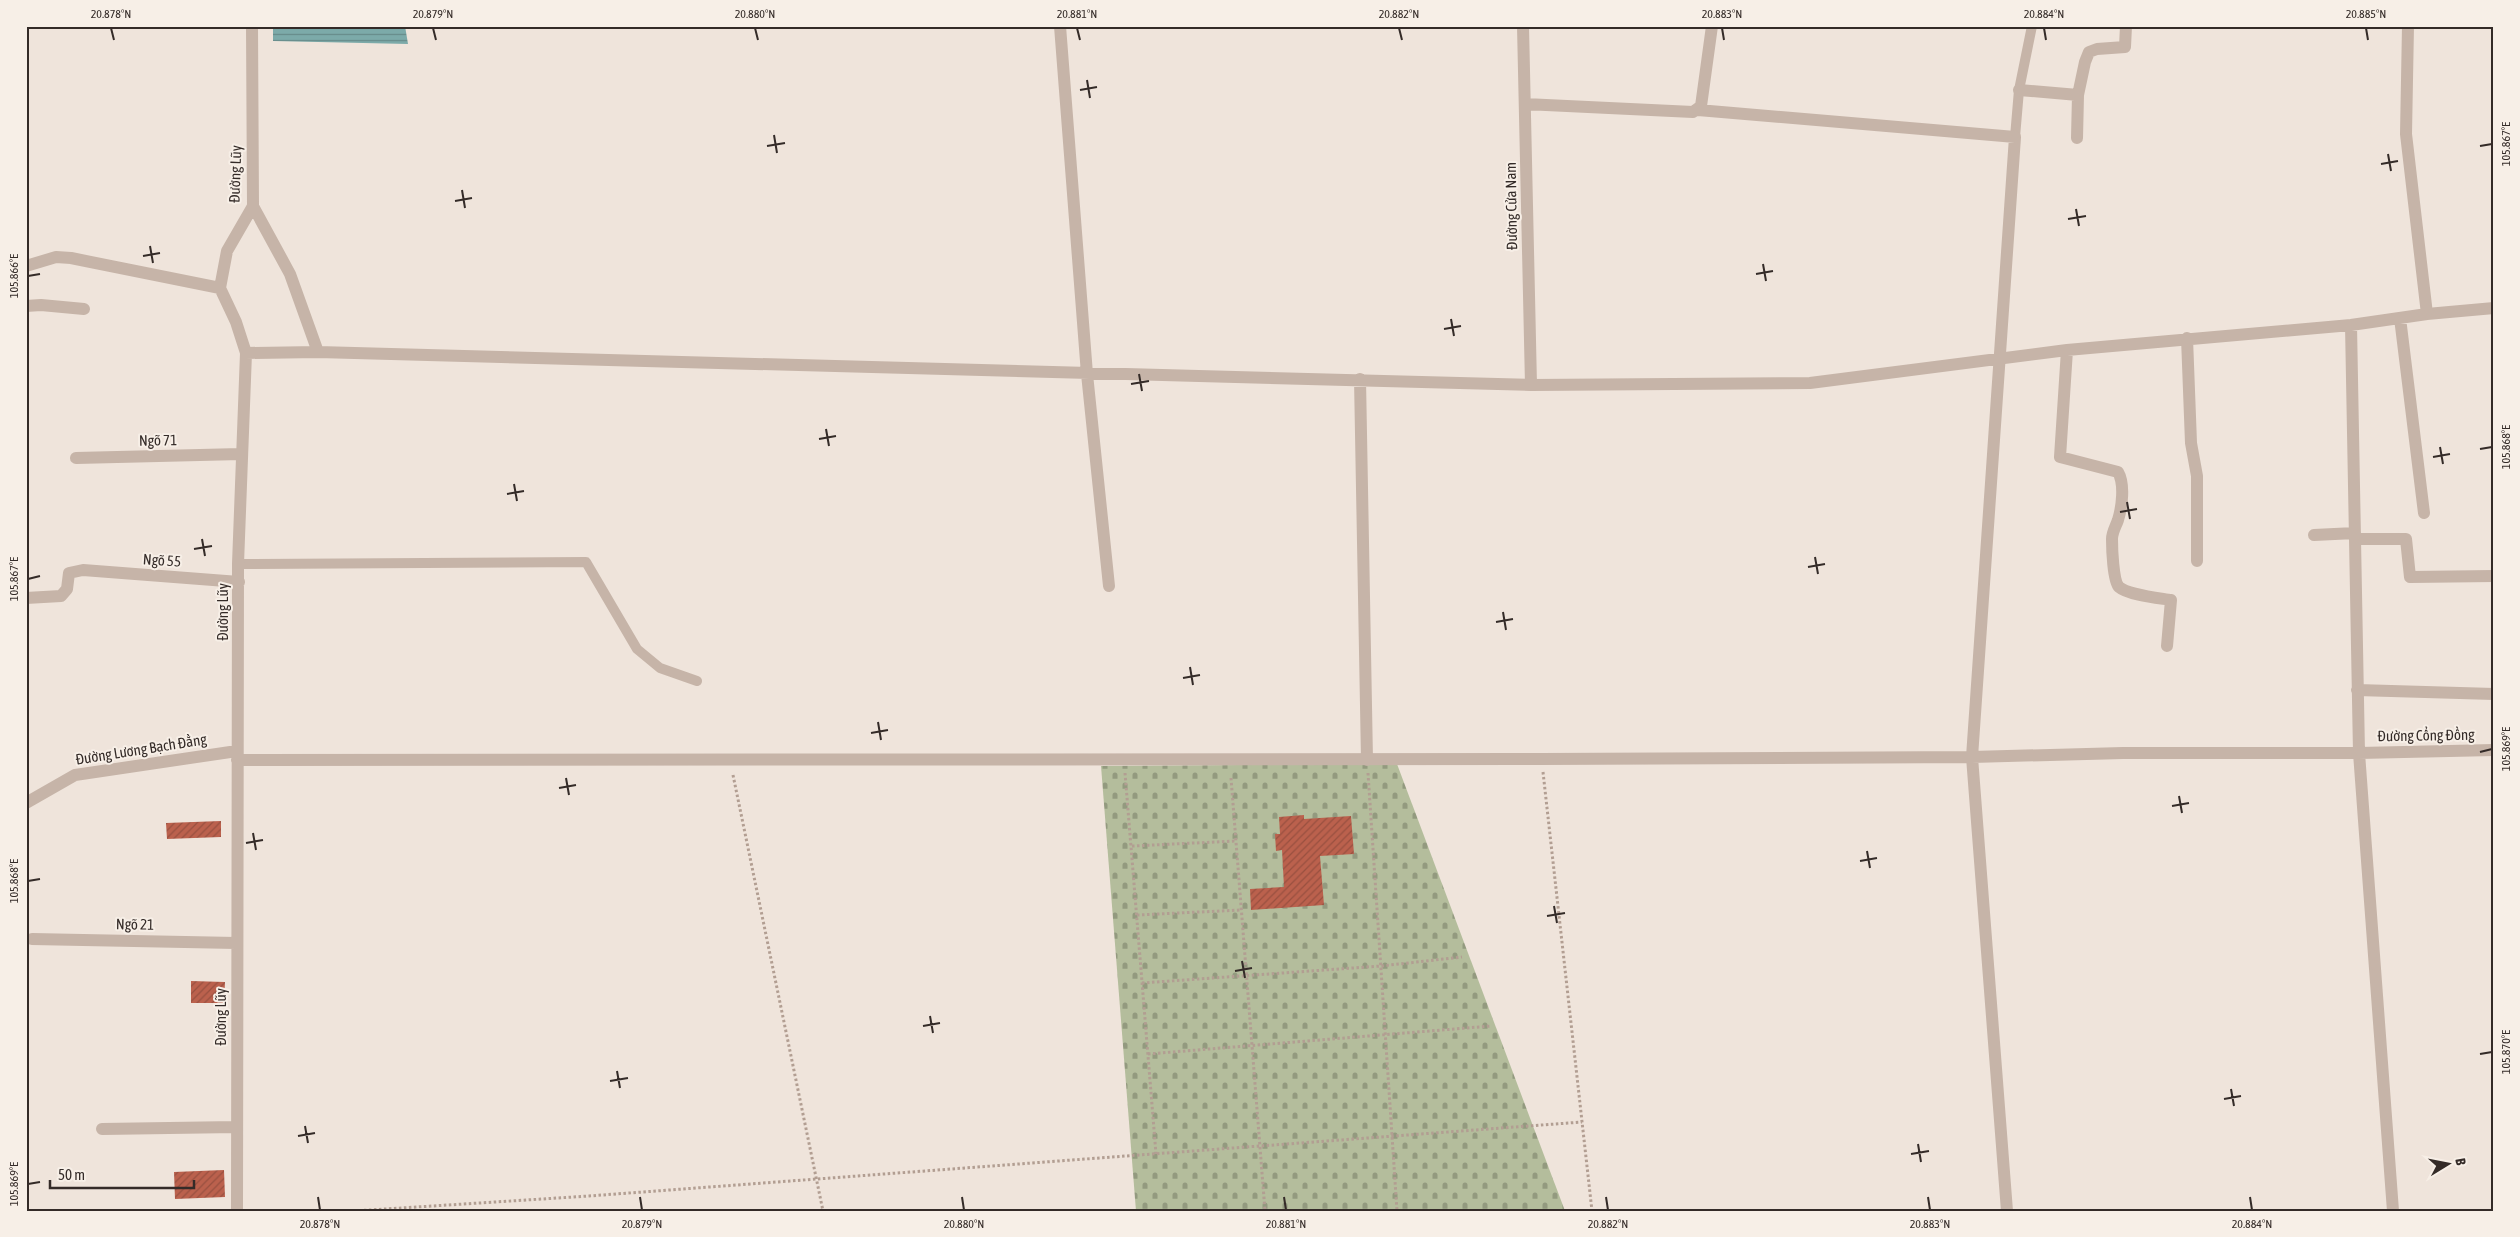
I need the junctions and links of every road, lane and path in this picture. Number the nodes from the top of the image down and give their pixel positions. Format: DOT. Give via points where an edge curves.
graph roads {
  1 [pos="252,26"];
  2 [pos="1060,26"];
  3 [pos="1523,26"];
  4 [pos="1712,26"];
  5 [pos="2032,26"];
  6 [pos="2126,26"];
  7 [pos="2408,26"];
  8 [pos="2020,90"];
  9 [pos="2078,95"];
  10 [pos="1525,104"];
  11 [pos="1698,110"];
  12 [pos="2015,137"];
  13 [pos="2077,138"];
  14 [pos="253,206"];
  15 [pos="26,266"];
  16 [pos="220,288"];
  17 [pos="26,306"];
  18 [pos="2494,308"];
  19 [pos="84,309"];
  20 [pos="2427,314"];
  21 [pos="2400,318"];
  22 [pos="2351,325"];
  23 [pos="2187,338"];
  24 [pos="2067,350"];
  25 [pos="246,352"];
  26 [pos="318,352"];
  27 [pos="1999,360"];
  28 [pos="1087,374"];
  29 [pos="1360,379"];
  30 [pos="1531,385"];
  31 [pos="241,454"];
  32 [pos="76,458"];
  33 [pos="2424,513"];
  34 [pos="2314,535"];
  35 [pos="2355,536"];
  36 [pos="2198,561"];
  37 [pos="238,564"];
  38 [pos="2494,576"];
  39 [pos="239,582"];
  40 [pos="1109,586"];
  41 [pos="26,598"];
  42 [pos="2167,646"];
  43 [pos="697,681"];
  44 [pos="2357,690"];
  45 [pos="2494,694"];
  46 [pos="2494,750"];
  47 [pos="2359,753"];
  48 [pos="237,755"];
  49 [pos="1972,757"];
  50 [pos="1541,759"];
  51 [pos="730,760"];
  52 [pos="1124,760"];
  53 [pos="1367,760"];
  54 [pos="1231,778"];
  55 [pos="26,803"];
  56 [pos="1236,841"];
  57 [pos="1131,846"];
  58 [pos="1241,910"];
  59 [pos="1137,915"];
  60 [pos="32,939"];
  61 [pos="236,943"];
  62 [pos="1462,957"];
  63 [pos="1381,966"];
  64 [pos="1246,976"];
  65 [pos="1142,983"];
  66 [pos="1491,1026"];
  67 [pos="1386,1034"];
  68 [pos="1252,1046"];
  69 [pos="1148,1054"];
  70 [pos="1582,1122"];
  71 [pos="236,1127"];
  72 [pos="102,1128"];
  73 [pos="1392,1136"];
  74 [pos="1260,1146"];
  75 [pos="1156,1154"];
  76 [pos="816,1179"];
  77 [pos="237,1211"];
  78 [pos="354,1211"];
  79 [pos="823,1211"];
  80 [pos="1265,1211"];
  81 [pos="1398,1211"];
  82 [pos="1592,1211"];
  83 [pos="2007,1211"];
  84 [pos="2393,1211"];
  1 -- 14 [label="street, Đường Lũy"];
  2 -- 28 [label="street"];
  3 -- 10 [label="street, Đường Cửa Nam"];
  4 -- 11 [label="street"];
  5 -- 8 [label="lane"];
  6 -- 9 [label="street" via="2125,47 2089,52"];
  7 -- 20 [label="street" via="2406,134"];
  8 -- 9 [label="street"];
  8 -- 12 [label="lane"];
  9 -- 13 [label="street"];
  10 -- 11 [label="street"];
  10 -- 30 [label="street, Đường Cửa Nam"];
  11 -- 12 [label="street"];
  12 -- 27 [label="street"];
  14 -- 16 [label="street, Đường Lũy" via="227,251"];
  14 -- 26 [label="street" via="290,274"];
  15 -- 16 [label="street" via="56,257 72,258"];
  16 -- 25 [label="street, Đường Lũy"];
  17 -- 19 [label="street"];
  18 -- 20 [label="street"];
  20 -- 21 [label="street"];
  21 -- 22 [label="street"];
  21 -- 33 [label="street"];
  22 -- 23 [label="street"];
  22 -- 35 [label="street"];
  23 -- 24 [label="street"];
  23 -- 36 [label="street" via="2191,443 2197,476"];
  24 -- 27 [label="street"];
  24 -- 42 [label="street" via="2060,457 2118,472 2122,479 2119,518 2112,539 2115,580 2118,587 2126,591 2171,600"];
  25 -- 26 [label="street"];
  25 -- 31 [label="street, Đường Lũy"];
  26 -- 28 [label="street"];
  27 -- 30 [label="street" via="1810,383"];
  27 -- 49 [label="street"];
  28 -- 29 [label="street"];
  28 -- 40 [label="street"];
  29 -- 30 [label="street"];
  29 -- 53 [label="street"];
  31 -- 32 [label="street, Ngõ 71"];
  31 -- 37 [label="street, Đường Lũy"];
  34 -- 35 [label="street"];
  35 -- 38 [label="street" via="2406,539 2410,577"];
  35 -- 44 [label="street"];
  37 -- 39 [label="street, Đường Lũy"];
  37 -- 43 [label="lane" via="586,562 637,649 660,668"];
  39 -- 41 [label="street, Ngõ 55" via="83,570 69,573 67,589 61,596"];
  39 -- 48 [label="street, Đường Lũy"];
  44 -- 45 [label="street"];
  44 -- 47 [label="street"];
  46 -- 47 [label="street, Đường Cổng Đồng"];
  47 -- 49 [label="street, Đường Cổng Đồng"];
  47 -- 84 [label="street"];
  48 -- 51 [label="street, Đường Lương Bạch Đằng"];
  48 -- 55 [label="street, Đường Lương Bạch Đằng" via="75,775"];
  48 -- 61 [label="street, Đường Lũy"];
  49 -- 50 [label="street, Đường Cổng Đồng"];
  49 -- 83 [label="street"];
  50 -- 53 [label="street, Đường Cổng Đồng"];
  50 -- 70 [label="path"];
  51 -- 52 [label="street, Đường Lương Bạch Đằng"];
  51 -- 76 [label="path"];
  52 -- 53 [label="street, Đường Lương Bạch Đằng"];
  52 -- 57 [label="path"];
  53 -- 63 [label="path"];
  54 -- 56 [label="path"];
  56 -- 57 [label="path"];
  56 -- 58 [label="path"];
  57 -- 59 [label="path"];
  58 -- 59 [label="path"];
  58 -- 64 [label="path"];
  59 -- 65 [label="path"];
  60 -- 61 [label="street, Ngõ 21"];
  61 -- 71 [label="street, Đường Lũy"];
  62 -- 63 [label="path"];
  63 -- 64 [label="path"];
  63 -- 67 [label="path"];
  64 -- 65 [label="path"];
  64 -- 68 [label="path"];
  65 -- 69 [label="path"];
  66 -- 67 [label="path"];
  67 -- 68 [label="path"];
  67 -- 73 [label="path"];
  68 -- 69 [label="path"];
  68 -- 74 [label="path"];
  69 -- 75 [label="path"];
  70 -- 73 [label="path"];
  70 -- 82 [label="path"];
  71 -- 72 [label="street"];
  71 -- 77 [label="street, Đường Lũy"];
  73 -- 74 [label="path"];
  73 -- 81 [label="path"];
  74 -- 75 [label="path"];
  74 -- 80 [label="path"];
  75 -- 76 [label="path"];
  76 -- 78 [label="path"];
  76 -- 79 [label="path"];
}
